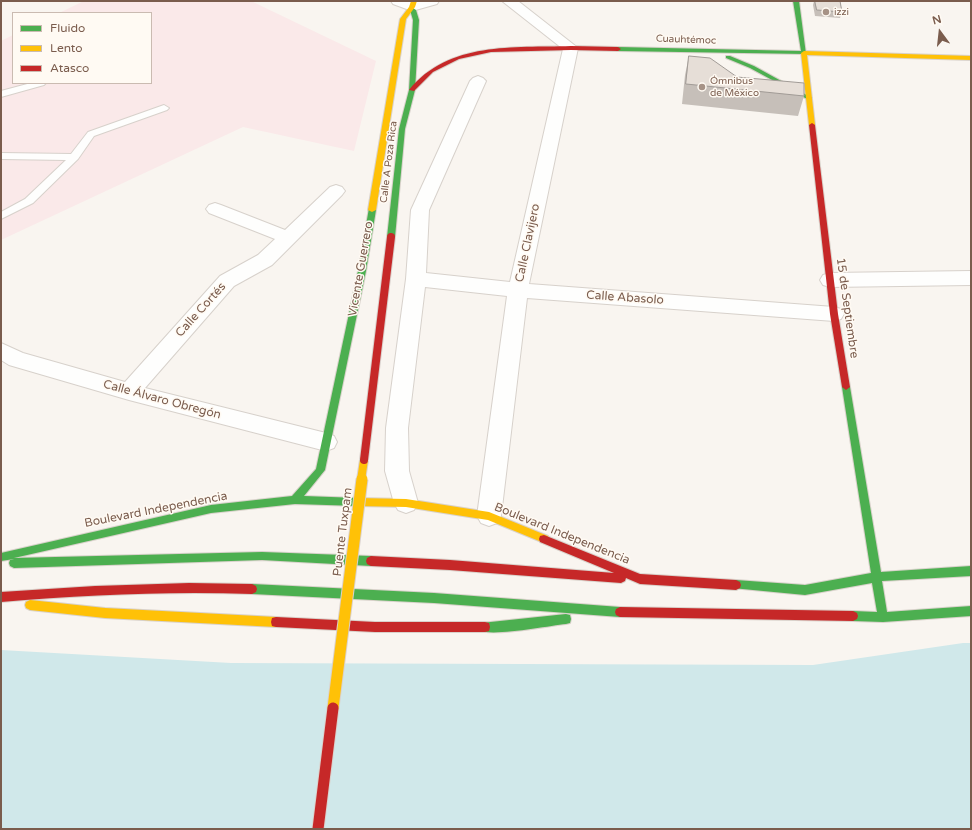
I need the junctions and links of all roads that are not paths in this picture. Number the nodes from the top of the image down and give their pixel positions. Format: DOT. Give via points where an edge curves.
graph roads {
  1 [pos="398,1"];
  2 [pos="432,1"];
  3 [pos="509,1"];
  4 [pos="796,1"];
  5 [pos="413,4"];
  6 [pos="571,48"];
  7 [pos="718,52"];
  8 [pos="804,53"];
  9 [pos="971,58"];
  10 [pos="478,81"];
  11 [pos="37,84"];
  12 [pos="412,90"];
  13 [pos="1,94"];
  14 [pos="786,95"];
  15 [pos="809,98"];
  16 [pos="164,108"];
  17 [pos="1,156"];
  18 [pos="74,157"];
  19 [pos="336,191"];
  20 [pos="215,209"];
  21 [pos="1,216"];
  22 [pos="287,237"];
  23 [pos="391,237"];
  24 [pos="971,278"];
  25 [pos="416,279"];
  26 [pos="830,280"];
  27 [pos="518,290"];
  28 [pos="834,314"];
  29 [pos="1,351"];
  30 [pos="129,392"];
  31 [pos="326,442"];
  32 [pos="295,500"];
  33 [pos="406,503"];
  34 [pos="489,516"];
  35 [pos="1,557"];
  36 [pos="1,563"];
  37 [pos="971,571"];
  38 [pos="877,577"];
  39 [pos="640,579"];
  40 [pos="1,597"];
  41 [pos="1,601"];
  42 [pos="971,611"];
  43 [pos="615,612"];
  44 [pos="883,617"];
  45 [pos="318,829"];
  1 -- 5 [label="street"];
  2 -- 5 [label="street"];
  3 -- 6 [label="street"];
  4 -- 8 [label="main road, 15 de Septiembre"];
  5 -- 12 [label="main road" via="416,20"];
  5 -- 31 [label="main road, Vicente Guerrero" via="403,19 362,271"];
  6 -- 7 [label="main road, Cuauhtémoc" via="701,54"];
  6 -- 12 [label="main road, Cuauhtémoc" via="491,50 457,58 431,71"];
  6 -- 27 [label="street, Calle Clavijero"];
  7 -- 8 [label="main road, Cuauhtémoc"];
  7 -- 15 [label="main road"];
  8 -- 9 [label="main road, Cuauhtémoc"];
  8 -- 15 [label="main road, 15 de Septiembre"];
  10 -- 25 [label="street" via="420,210"];
  11 -- 13 [label="lane"];
  12 -- 23 [label="main road, Calle A Poza Rica" via="402,129"];
  14 -- 15 [label="lane"];
  15 -- 26 [label="main road, 15 de Septiembre"];
  16 -- 18 [label="lane" via="91,134"];
  17 -- 18 [label="lane"];
  18 -- 21 [label="lane" via="29,201"];
  19 -- 22 [label="street, Calle Cortés"];
  20 -- 22 [label="street"];
  22 -- 30 [label="street, Calle Cortés" via="265,260 227,281"];
  23 -- 45 [label="main road, Puente Tuxpam, bridge"];
  24 -- 26 [label="street"];
  25 -- 27 [label="street, Calle Abasolo"];
  25 -- 33 [label="street" via="397,428 397,470"];
  26 -- 28 [label="main road, 15 de Septiembre"];
  27 -- 28 [label="street, Calle Abasolo"];
  27 -- 34 [label="street, Calle Clavijero"];
  28 -- 38 [label="main road, 15 de Septiembre"];
  29 -- 30 [label="street, Calle Álvaro Obregón" via="16,359"];
  30 -- 31 [label="street, Calle Álvaro Obregón"];
  31 -- 32 [label="main road, Vicente Guerrero" via="320,470"];
  32 -- 33 [label="main road, Boulevard Independencia"];
  32 -- 35 [label="main road, Boulevard Independencia" via="211,509"];
  33 -- 34 [label="main road, Boulevard Independencia"];
  34 -- 39 [label="main road, Boulevard Independencia"];
  36 -- 39 [label="main road, Boulevard Independencia" via="262,556 450,565"];
  37 -- 38 [label="main road, Boulevard Independencia"];
  38 -- 39 [label="main road, Boulevard Independencia" via="805,590"];
  38 -- 44 [label="main road, 15 de Septiembre"];
  40 -- 43 [label="main road" via="62,592 215,587 434,598"];
  41 -- 43 [label="main road" via="105,613 375,627 502,626"];
  42 -- 44 [label="main road"];
  43 -- 44 [label="main road"];
}
